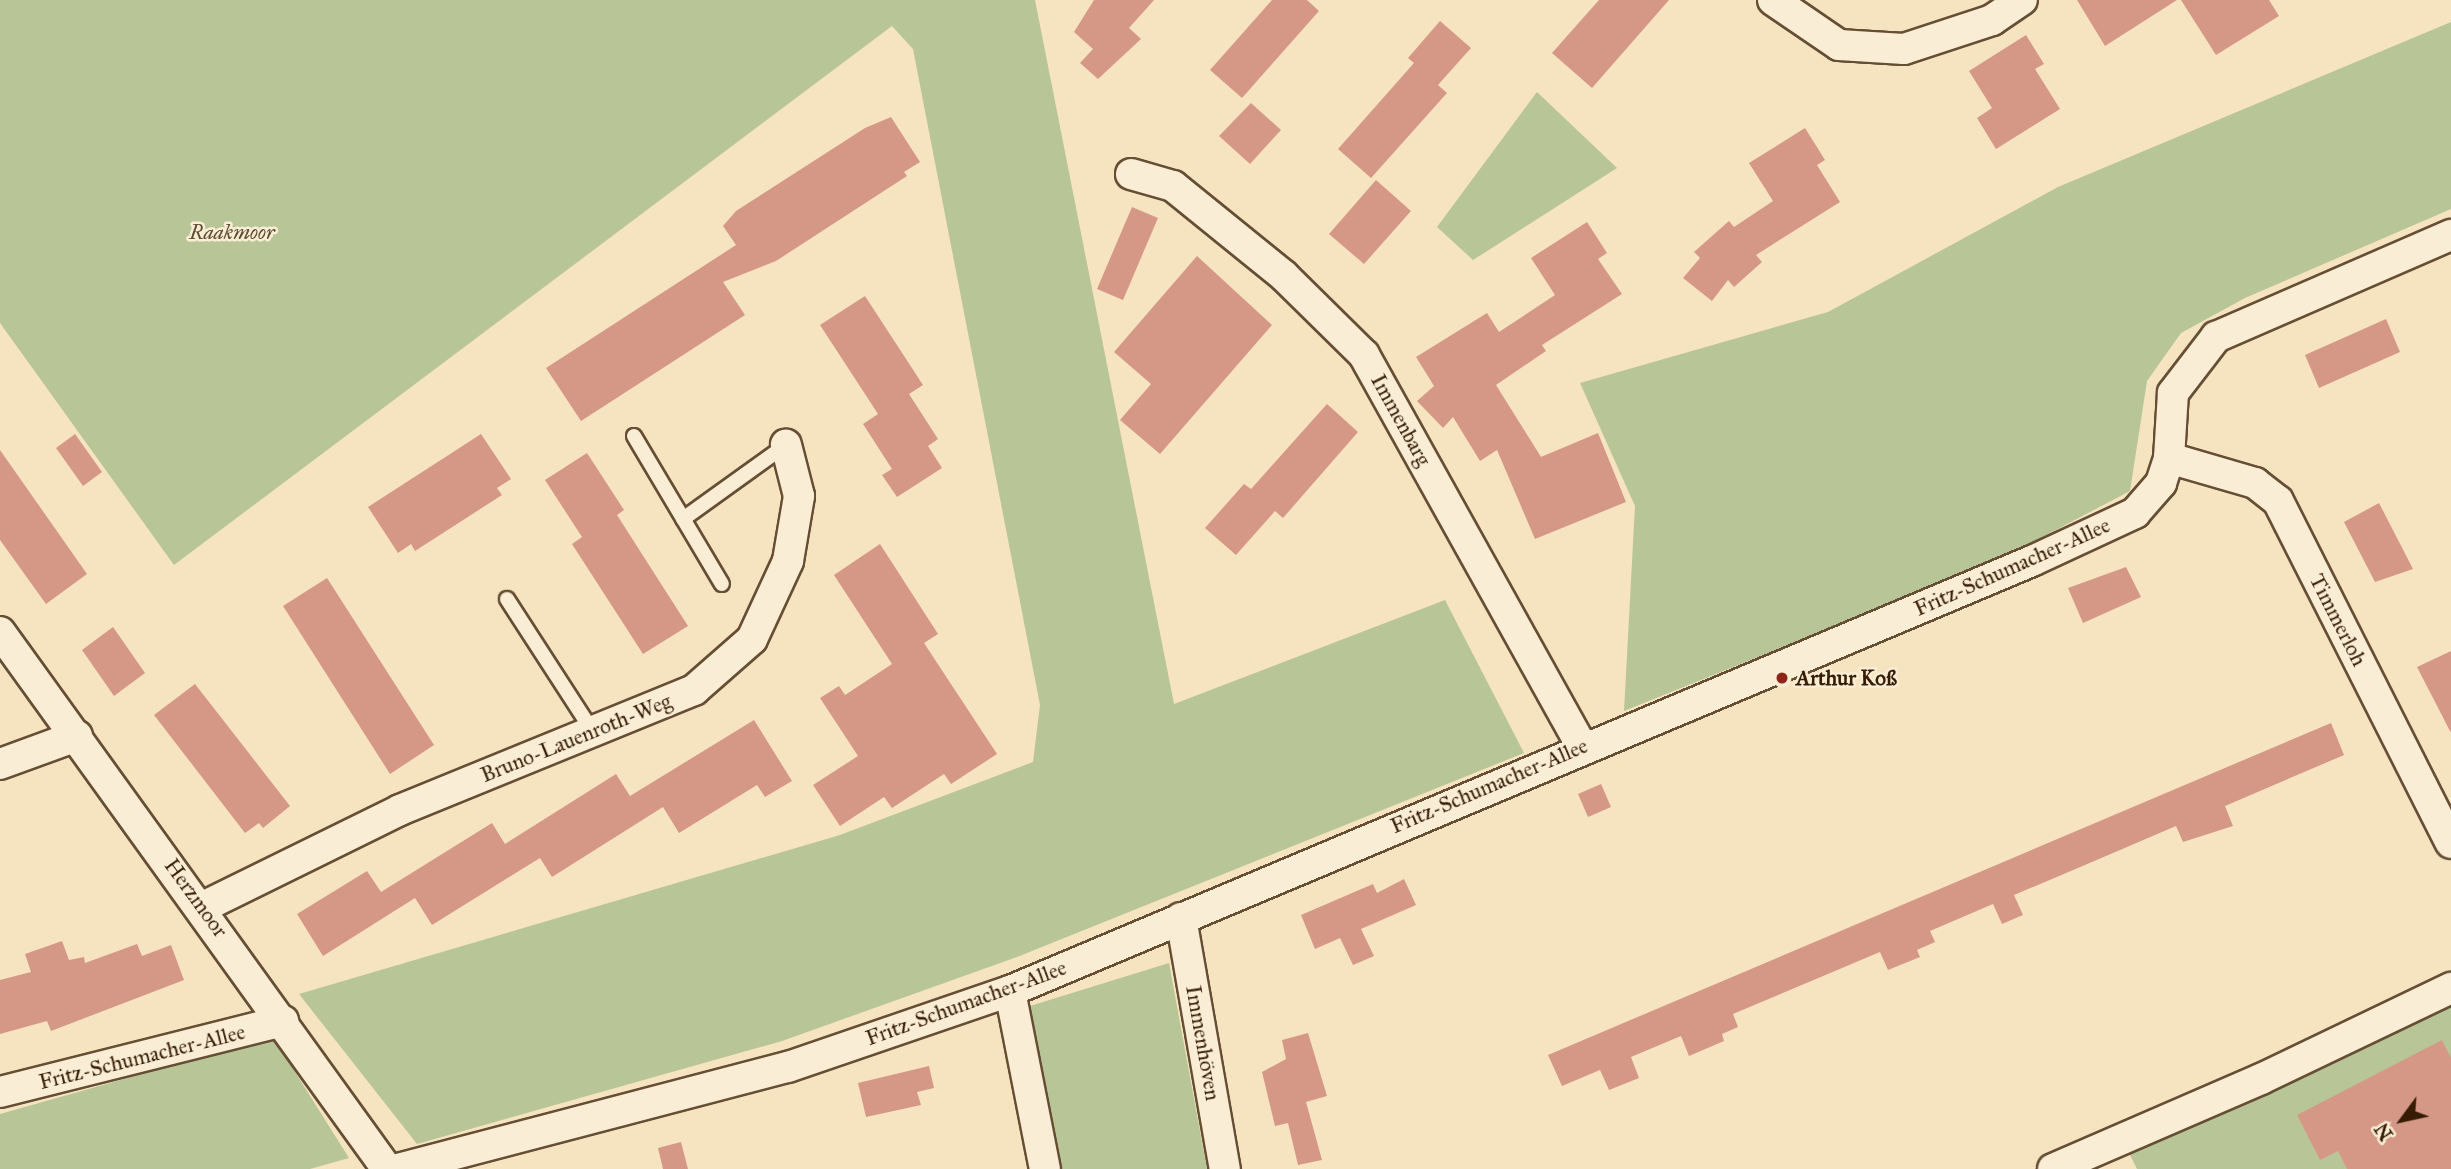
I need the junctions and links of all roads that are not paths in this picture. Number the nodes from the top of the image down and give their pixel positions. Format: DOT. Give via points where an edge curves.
graph roads {
  1 [pos="1773,0"];
  2 [pos="2022,0"];
  3 [pos="1131,174"];
  4 [pos="2451,235"];
  5 [pos="634,436"];
  6 [pos="786,445"];
  7 [pos="2169,458"];
  8 [pos="682,519"];
  9 [pos="722,584"];
  10 [pos="507,599"];
  11 [pos="0,632"];
  12 [pos="593,732"];
  13 [pos="78,736"];
  14 [pos="1582,747"];
  15 [pos="0,764"];
  16 [pos="2451,843"];
  17 [pos="203,907"];
  18 [pos="1181,918"];
  19 [pos="2451,988"];
  20 [pos="1010,991"];
  21 [pos="283,1021"];
  22 [pos="0,1092"];
  23 [pos="387,1169"];
  24 [pos="398,1169"];
  25 [pos="1045,1169"];
  26 [pos="1225,1169"];
  27 [pos="2053,1169"];
  1 -- 2 [label="street" via="1839,45 1904,48 1992,20"];
  3 -- 14 [label="street, Immenbarg" via="1173,186 1284,276 1364,355"];
  4 -- 7 [label="street, Fritz-Schumacher-Allee" via="2216,337 2173,393"];
  5 -- 8 [label="lane"];
  6 -- 8 [label="lane"];
  6 -- 12 [label="street, Bruno-Lauenroth-Weg" via="799,496 788,561 751,639 694,691"];
  7 -- 14 [label="street, Fritz-Schumacher-Allee" via="2161,483 2135,513"];
  7 -- 16 [label="street, Timmerloh" via="2255,483 2278,501"];
  8 -- 9 [label="lane"];
  10 -- 12 [label="lane"];
  11 -- 13 [label="street, Herzmoor"];
  12 -- 17 [label="street, Bruno-Lauenroth-Weg" via="400,810"];
  13 -- 15 [label="street"];
  13 -- 17 [label="street, Herzmoor"];
  14 -- 18 [label="street, Fritz-Schumacher-Allee"];
  17 -- 21 [label="street, Herzmoor"];
  18 -- 20 [label="street, Fritz-Schumacher-Allee"];
  18 -- 26 [label="street, Immenhöven"];
  19 -- 27 [label="street" via="2261,1079"];
  20 -- 24 [label="street, Fritz-Schumacher-Allee" via="788,1067"];
  20 -- 25 [label="street"];
  21 -- 22 [label="street, Fritz-Schumacher-Allee"];
  21 -- 23 [label="street, Herzmoor"];
}
